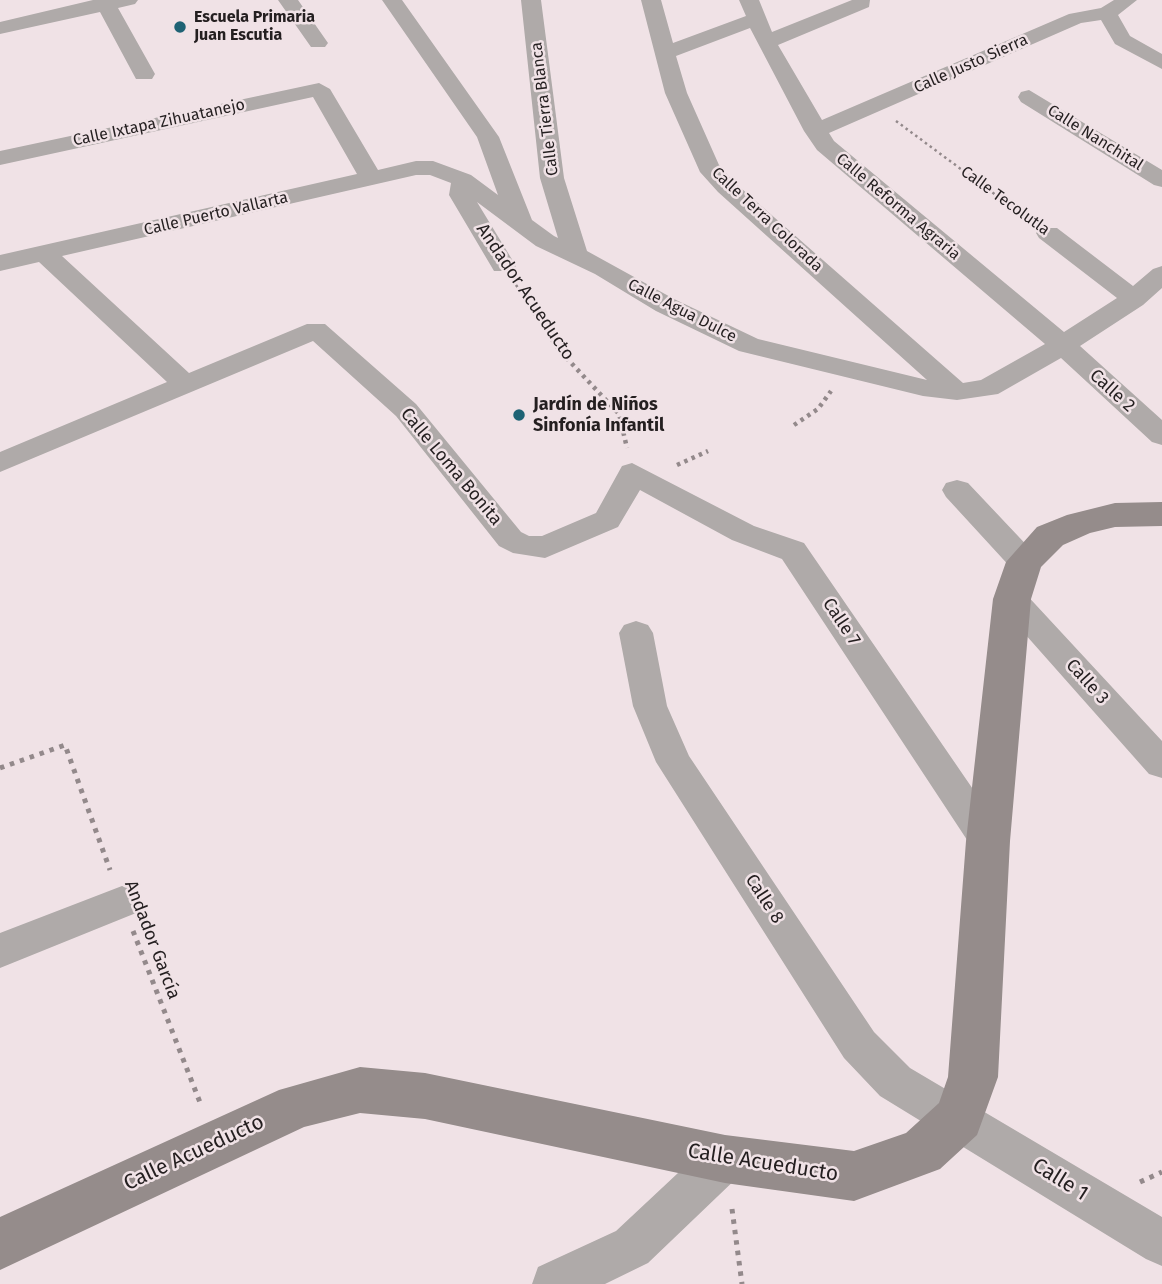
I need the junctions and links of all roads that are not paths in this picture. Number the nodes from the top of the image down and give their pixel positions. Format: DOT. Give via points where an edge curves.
graph roads {
  1 [pos="128,0"];
  2 [pos="288,0"];
  3 [pos="392,0"];
  4 [pos="531,0"];
  5 [pos="651,0"];
  6 [pos="1127,0"];
  7 [pos="104,2"];
  8 [pos="862,3"];
  9 [pos="1107,13"];
  10 [pos="757,20"];
  11 [pos="0,28"];
  12 [pos="318,43"];
  13 [pos="665,53"];
  14 [pos="1162,63"];
  15 [pos="144,74"];
  16 [pos="1029,97"];
  17 [pos="815,131"];
  18 [pos="0,158"];
  19 [pos="433,168"];
  20 [pos="370,178"];
  21 [pos="463,180"];
  22 [pos="1162,180"];
  23 [pos="521,223"];
  24 [pos="1048,233"];
  25 [pos="44,253"];
  26 [pos="576,257"];
  27 [pos="0,262"];
  28 [pos="503,266"];
  29 [pos="1162,274"];
  30 [pos="1133,299"];
  31 [pos="1063,345"];
  32 [pos="185,384"];
  33 [pos="957,391"];
  34 [pos="1162,436"];
  35 [pos="0,463"];
  36 [pos="632,473"];
  37 [pos="957,490"];
  38 [pos="1162,514"];
  39 [pos="1018,580"];
  40 [pos="636,633"];
  41 [pos="1162,764"];
  42 [pos="988,841"];
  43 [pos="122,902"];
  44 [pos="0,951"];
  45 [pos="959,1118"];
  46 [pos="725,1159"];
  47 [pos="1162,1243"];
  48 [pos="0,1244"];
  49 [pos="555,1284"];
  1 -- 7 [label="street"];
  2 -- 12 [label="street"];
  3 -- 23 [label="street" via="488,136"];
  4 -- 26 [label="street, Calle Tierra Blanca" via="552,178"];
  5 -- 13 [label="street, Calle Terra Colorada"];
  6 -- 9 [label="street, Calle Justo Sierra"];
  7 -- 11 [label="street"];
  7 -- 15 [label="street"];
  8 -- 10 [label="street"];
  9 -- 14 [label="street" via="1122,40"];
  9 -- 17 [label="street, Calle Justo Sierra" via="1076,18"];
  10 -- 13 [label="street"];
  10 -- 17 [label="street, Calle Reforma Agraria"];
  13 -- 33 [label="street, Calle Terra Colorada" via="676,93 708,167"];
  16 -- 22 [label="street, Calle Nanchital"];
  17 -- 31 [label="street, Calle Reforma Agraria" via="825,145"];
  18 -- 20 [label="street, Calle Ixtapa Zihuatanejo" via="319,89"];
  19 -- 20 [label="street, Calle Puerto Vallarta"];
  19 -- 21 [label="street, Calle Agua Dulce"];
  20 -- 25 [label="street, Calle Puerto Vallarta"];
  21 -- 23 [label="street, Calle Agua Dulce"];
  21 -- 28 [label="street, Andador Acueducto" via="461,195"];
  23 -- 26 [label="street, Calle Agua Dulce"];
  24 -- 30 [label="street, Calle Tecolutla"];
  25 -- 27 [label="street, Calle Puerto Vallarta"];
  25 -- 32 [label="street"];
  26 -- 33 [label="street, Calle Agua Dulce" via="749,345 923,388"];
  29 -- 30 [label="street, Calle Agua Dulce"];
  30 -- 31 [label="street, Calle Agua Dulce"];
  31 -- 33 [label="street, Calle Agua Dulce" via="988,388"];
  31 -- 34 [label="street, Calle 2"];
  32 -- 35 [label="street, Calle Loma Bonita"];
  32 -- 36 [label="street, Calle Loma Bonita" via="316,330 406,410 510,539 524,546 545,547 607,520"];
  36 -- 42 [label="street, Calle 7" via="743,533 793,551"];
  37 -- 39 [label="street, Calle 3"];
  38 -- 39 [label="street" via="1115,515 1050,536"];
  39 -- 41 [label="street, Calle 3"];
  39 -- 42 [label="street, Calle Acueducto"];
  40 -- 45 [label="street, Calle 8" via="650,706 674,762 859,1045 895,1082"];
  42 -- 45 [label="street, Calle Acueducto" via="973,1077"];
  43 -- 44 [label="street"];
  45 -- 46 [label="street, Calle Acueducto" via="922,1152 854,1176"];
  45 -- 47 [label="street, Calle 1"];
  46 -- 48 [label="street, Calle Acueducto" via="425,1096 360,1090 297,1106"];
  46 -- 49 [label="street" via="632,1247"];
}
